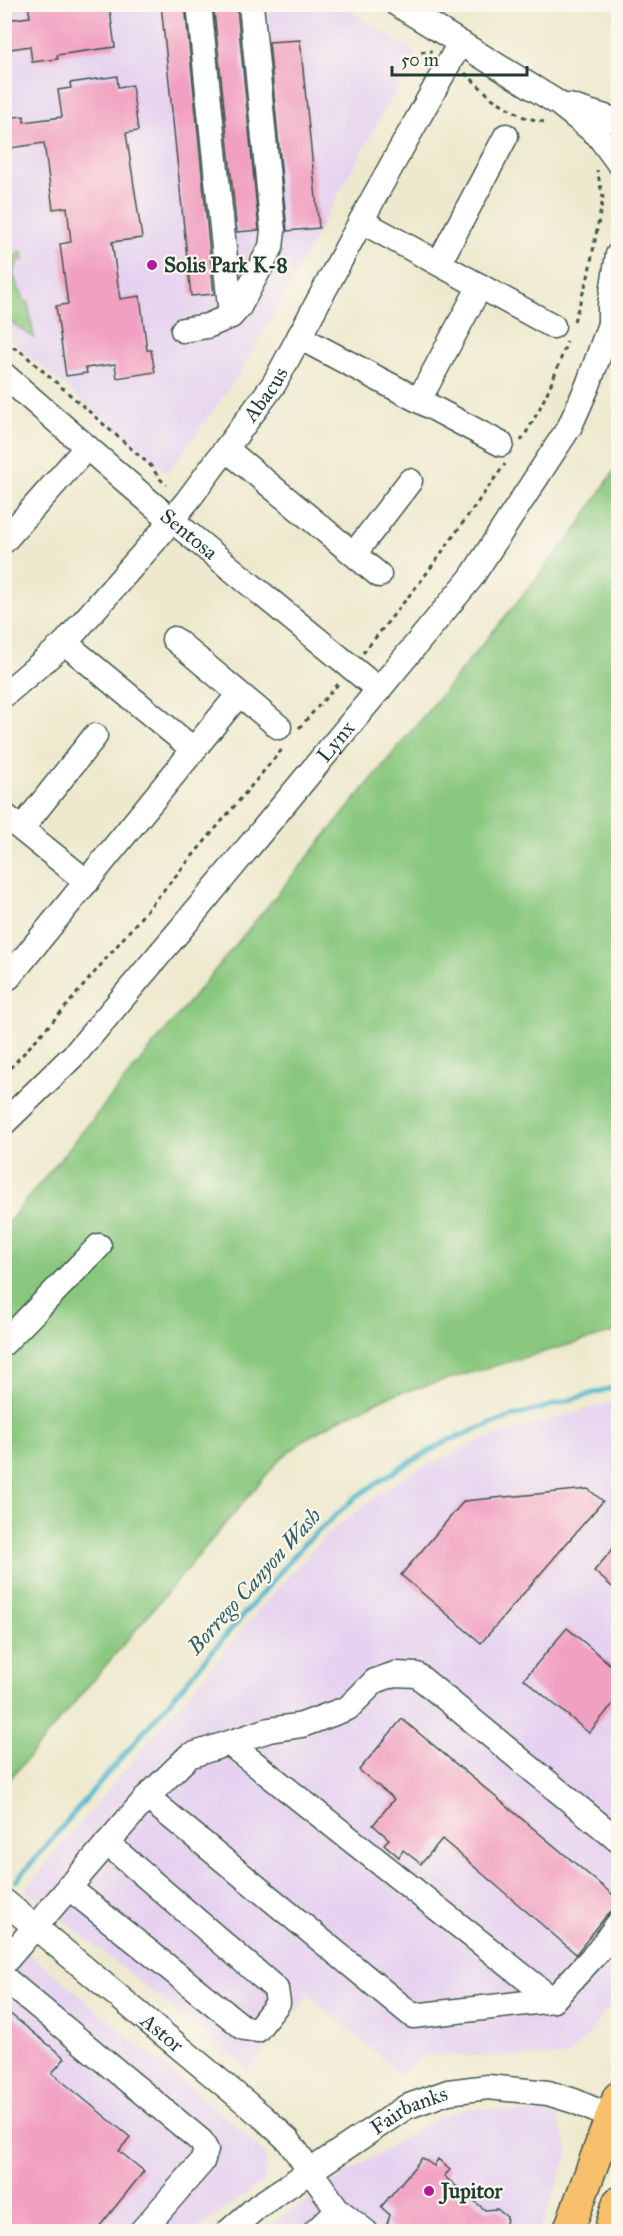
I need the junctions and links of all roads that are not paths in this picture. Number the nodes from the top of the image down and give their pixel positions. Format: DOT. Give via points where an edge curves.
graph roads {
  1 [pos="199,4"];
  2 [pos="251,4"];
  3 [pos="397,4"];
  4 [pos="460,44"];
  5 [pos="554,114"];
  6 [pos="618,121"];
  7 [pos="506,136"];
  8 [pos="607,165"];
  9 [pos="361,221"];
  10 [pos="618,255"];
  11 [pos="439,263"];
  12 [pos="480,286"];
  13 [pos="231,316"];
  14 [pos="614,317"];
  15 [pos="183,330"];
  16 [pos="564,332"];
  17 [pos="299,337"];
  18 [pos="4,375"];
  19 [pos="419,400"];
  20 [pos="87,447"];
  21 [pos="226,449"];
  22 [pos="508,451"];
  23 [pos="410,481"];
  24 [pos="171,519"];
  25 [pos="4,541"];
  26 [pos="354,554"];
  27 [pos="379,574"];
  28 [pos="174,639"];
  29 [pos="65,643"];
  30 [pos="379,690"];
  31 [pos="6,691"];
  32 [pos="239,694"];
  33 [pos="289,732"];
  34 [pos="95,736"];
  35 [pos="194,750"];
  36 [pos="13,821"];
  37 [pos="87,882"];
  38 [pos="9,977"];
  39 [pos="4,1123"];
  40 [pos="99,1246"];
  41 [pos="4,1343"];
  42 [pos="230,1744"];
  43 [pos="147,1797"];
  44 [pos="618,1840"];
  45 [pos="107,1843"];
  46 [pos="68,1887"];
  47 [pos="7,1902"];
  48 [pos="618,1924"];
  49 [pos="35,1926"];
  50 [pos="4,1963"];
  51 [pos="4,1978"];
  52 [pos="554,2000"];
  53 [pos="616,2111"];
  54 [pos="310,2171"];
  55 [pos="618,2202"];
  56 [pos="338,2210"];
  57 [pos="141,2232"];
  58 [pos="228,2232"];
  59 [pos="315,2232"];
  60 [pos="366,2232"];
  61 [pos="568,2232"];
  62 [pos="609,2232"];
  1 -- 13 [label="street"];
  2 -- 13 [label="street" via="273,231 271,247"];
  3 -- 4 [label="street"];
  4 -- 5 [label="street"];
  4 -- 9 [label="street, Abacus"];
  5 -- 6 [label="street"];
  5 -- 8 [label="street" via="597,135"];
  7 -- 11 [label="street"];
  9 -- 11 [label="street"];
  9 -- 17 [label="street, Abacus"];
  10 -- 14 [label="street, Lynx" via="610,305"];
  11 -- 12 [label="street"];
  12 -- 16 [label="street"];
  12 -- 19 [label="street"];
  13 -- 15 [label="street"];
  14 -- 30 [label="street, Lynx" via="570,426 537,479 471,578"];
  17 -- 19 [label="street"];
  17 -- 21 [label="street, Abacus" via="274,384"];
  18 -- 20 [label="street, Sentosa"];
  19 -- 22 [label="street"];
  20 -- 24 [label="street, Sentosa"];
  20 -- 25 [label="street"];
  21 -- 24 [label="street, Abacus"];
  21 -- 26 [label="street"];
  23 -- 26 [label="street"];
  24 -- 29 [label="street, Abacus"];
  24 -- 30 [label="street, Sentosa"];
  26 -- 27 [label="street"];
  28 -- 32 [label="street"];
  29 -- 31 [label="street, Abacus"];
  29 -- 35 [label="street"];
  30 -- 39 [label="street, Lynx" via="76,1053"];
  32 -- 33 [label="street"];
  32 -- 35 [label="street"];
  34 -- 36 [label="street"];
  35 -- 37 [label="street"];
  36 -- 37 [label="street"];
  37 -- 38 [label="street"];
  40 -- 41 [label="street"];
  42 -- 43 [label="street" via="189,1756"];
  42 -- 44 [label="street" via="348,1708 375,1681 395,1674 417,1675"];
  42 -- 52 [label="street"];
  43 -- 45 [label="street"];
  43 -- 52 [label="street" via="413,2016"];
  45 -- 46 [label="street"];
  45 -- 46 [label="street" via="276,1989 278,2003 257,2030 244,2028"];
  46 -- 49 [label="street"];
  47 -- 49 [label="street, Astor"];
  48 -- 52 [label="street"];
  49 -- 50 [label="street"];
  49 -- 54 [label="street, Astor" via="263,2117 288,2140"];
  51 -- 57 [label="street" via="201,2141 206,2151 202,2162"];
  53 -- 54 [label="street, Fairbanks" via="528,2090 488,2087 448,2092 406,2107"];
  53 -- 61 [label="main road"];
  54 -- 56 [label="street, Astor"];
  54 -- 58 [label="street, Fairbanks"];
  55 -- 62 [label="main road"];
  56 -- 59 [label="street"];
  56 -- 60 [label="street, Astor"];
}
